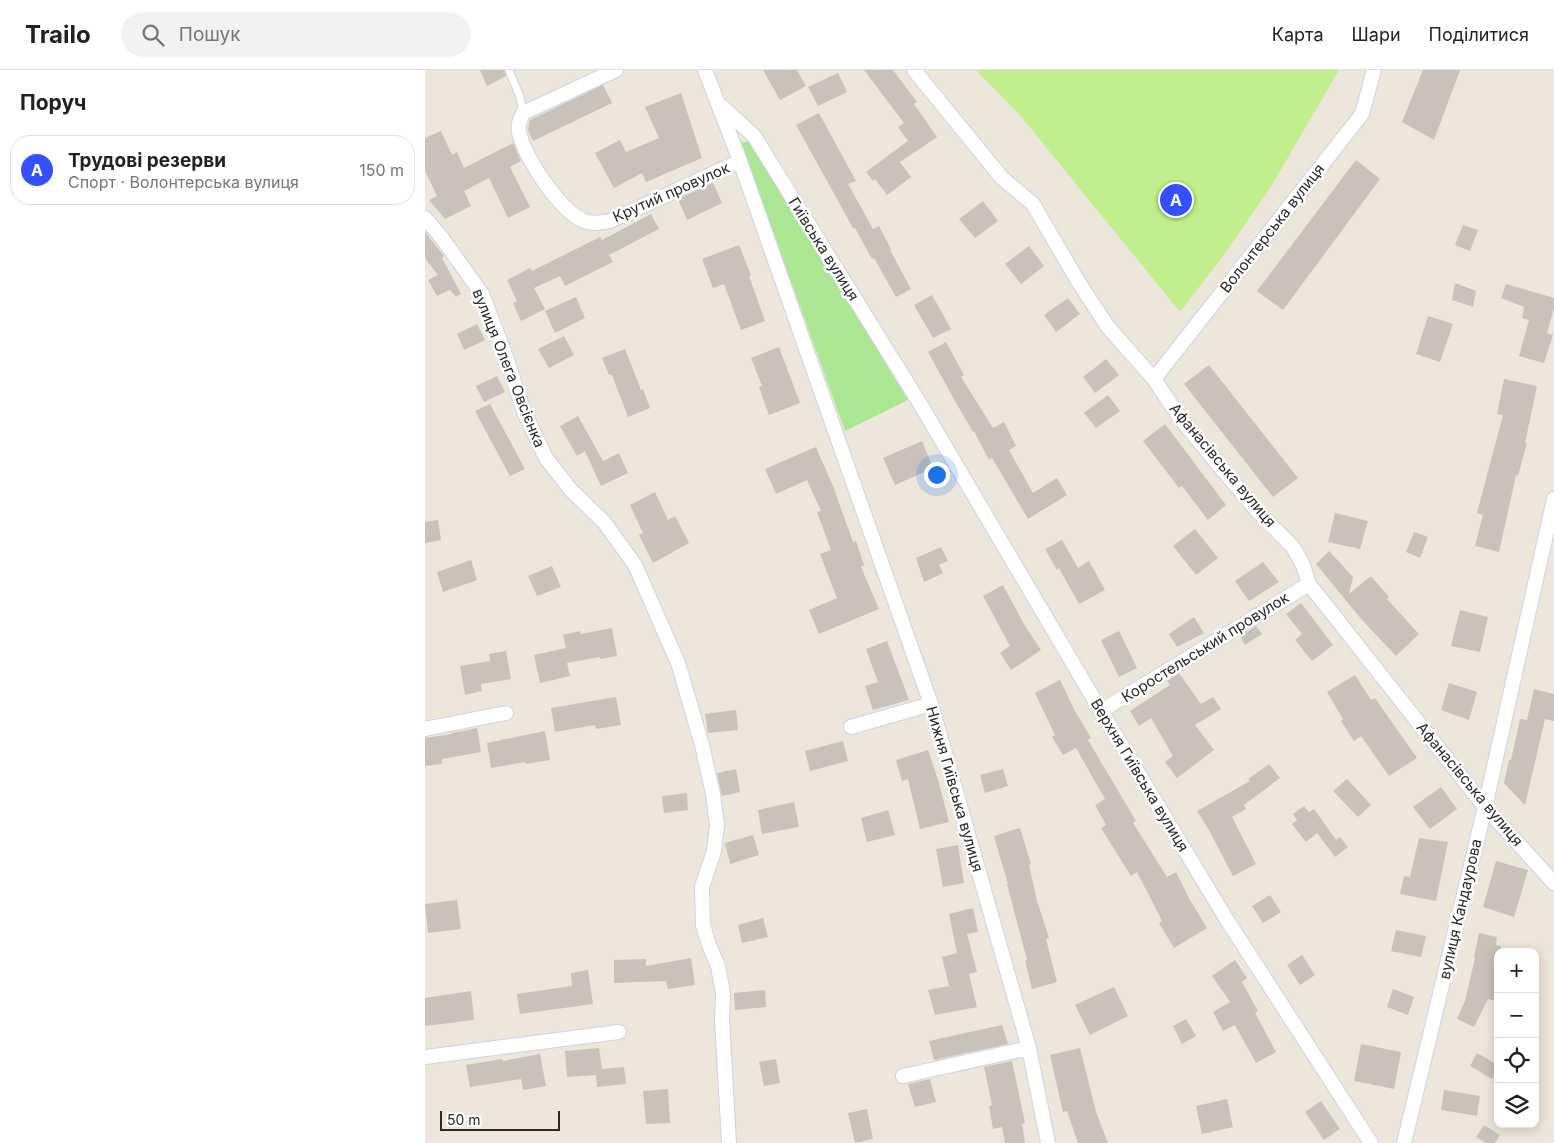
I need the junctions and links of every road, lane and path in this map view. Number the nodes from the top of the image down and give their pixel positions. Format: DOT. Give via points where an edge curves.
graph roads {
  1 [pos="509,70"];
  2 [pos="616,70"];
  3 [pos="705,70"];
  4 [pos="914,70"];
  5 [pos="1374,70"];
  6 [pos="719,104"];
  7 [pos="523,113"];
  8 [pos="740,162"];
  9 [pos="425,218"];
  10 [pos="1154,379"];
  11 [pos="919,402"];
  12 [pos="839,443"];
  13 [pos="1554,499"];
  14 [pos="1309,584"];
  15 [pos="931,704"];
  16 [pos="1101,711"];
  17 [pos="506,713"];
  18 [pos="851,727"];
  19 [pos="425,729"];
  20 [pos="1485,807"];
  21 [pos="1554,883"];
  22 [pos="619,1032"];
  23 [pos="1029,1048"];
  24 [pos="425,1056"];
  25 [pos="903,1076"];
  26 [pos="729,1143"];
  27 [pos="1048,1143"];
  28 [pos="1371,1143"];
  29 [pos="1404,1143"];
  1 -- 7 [label="lane, Крутий провулок"];
  2 -- 7 [label="street"];
  3 -- 6 [label="street, Гиївська вулиця"];
  4 -- 10 [label="street, Афанасівська вулиця" via="1002,178 1033,204 1108,327"];
  5 -- 10 [label="street, Волонтерська вулиця" via="1363,114"];
  6 -- 8 [label="street, Гиївська вулиця"];
  6 -- 11 [label="street, Гиївська вулиця" via="754,136"];
  7 -- 8 [label="street, Крутий провулок" via="519,132 536,169 565,208 583,221 610,221"];
  8 -- 12 [label="street, Гиївська вулиця"];
  9 -- 26 [label="street, вулиця Олега Овсієнка" via="482,294 524,412 546,458 570,489 604,522 635,565 678,664 702,745 717,825 714,850 702,887 703,925 718,966 723,993"];
  10 -- 14 [label="street, Афанасівська вулиця" via="1182,421 1258,512 1293,547"];
  11 -- 16 [label="street, Верхня Гиївська вулиця"];
  12 -- 15 [label="street, Нижня Гиївська вулиця"];
  13 -- 20 [label="street, вулиця Кандаурова"];
  14 -- 16 [label="street, Коростельський провулок"];
  14 -- 20 [label="street, Афанасівська вулиця"];
  15 -- 18 [label="street"];
  15 -- 23 [label="street, Нижня Гиївська вулиця"];
  16 -- 28 [label="street, Верхня Гиївська вулиця" via="1227,920"];
  17 -- 19 [label="street"];
  20 -- 21 [label="street, Афанасівська вулиця"];
  20 -- 29 [label="street, вулиця Кандаурова"];
  22 -- 24 [label="street"];
  23 -- 25 [label="street"];
  23 -- 27 [label="street, Нижня Гиївська вулиця"];
}
